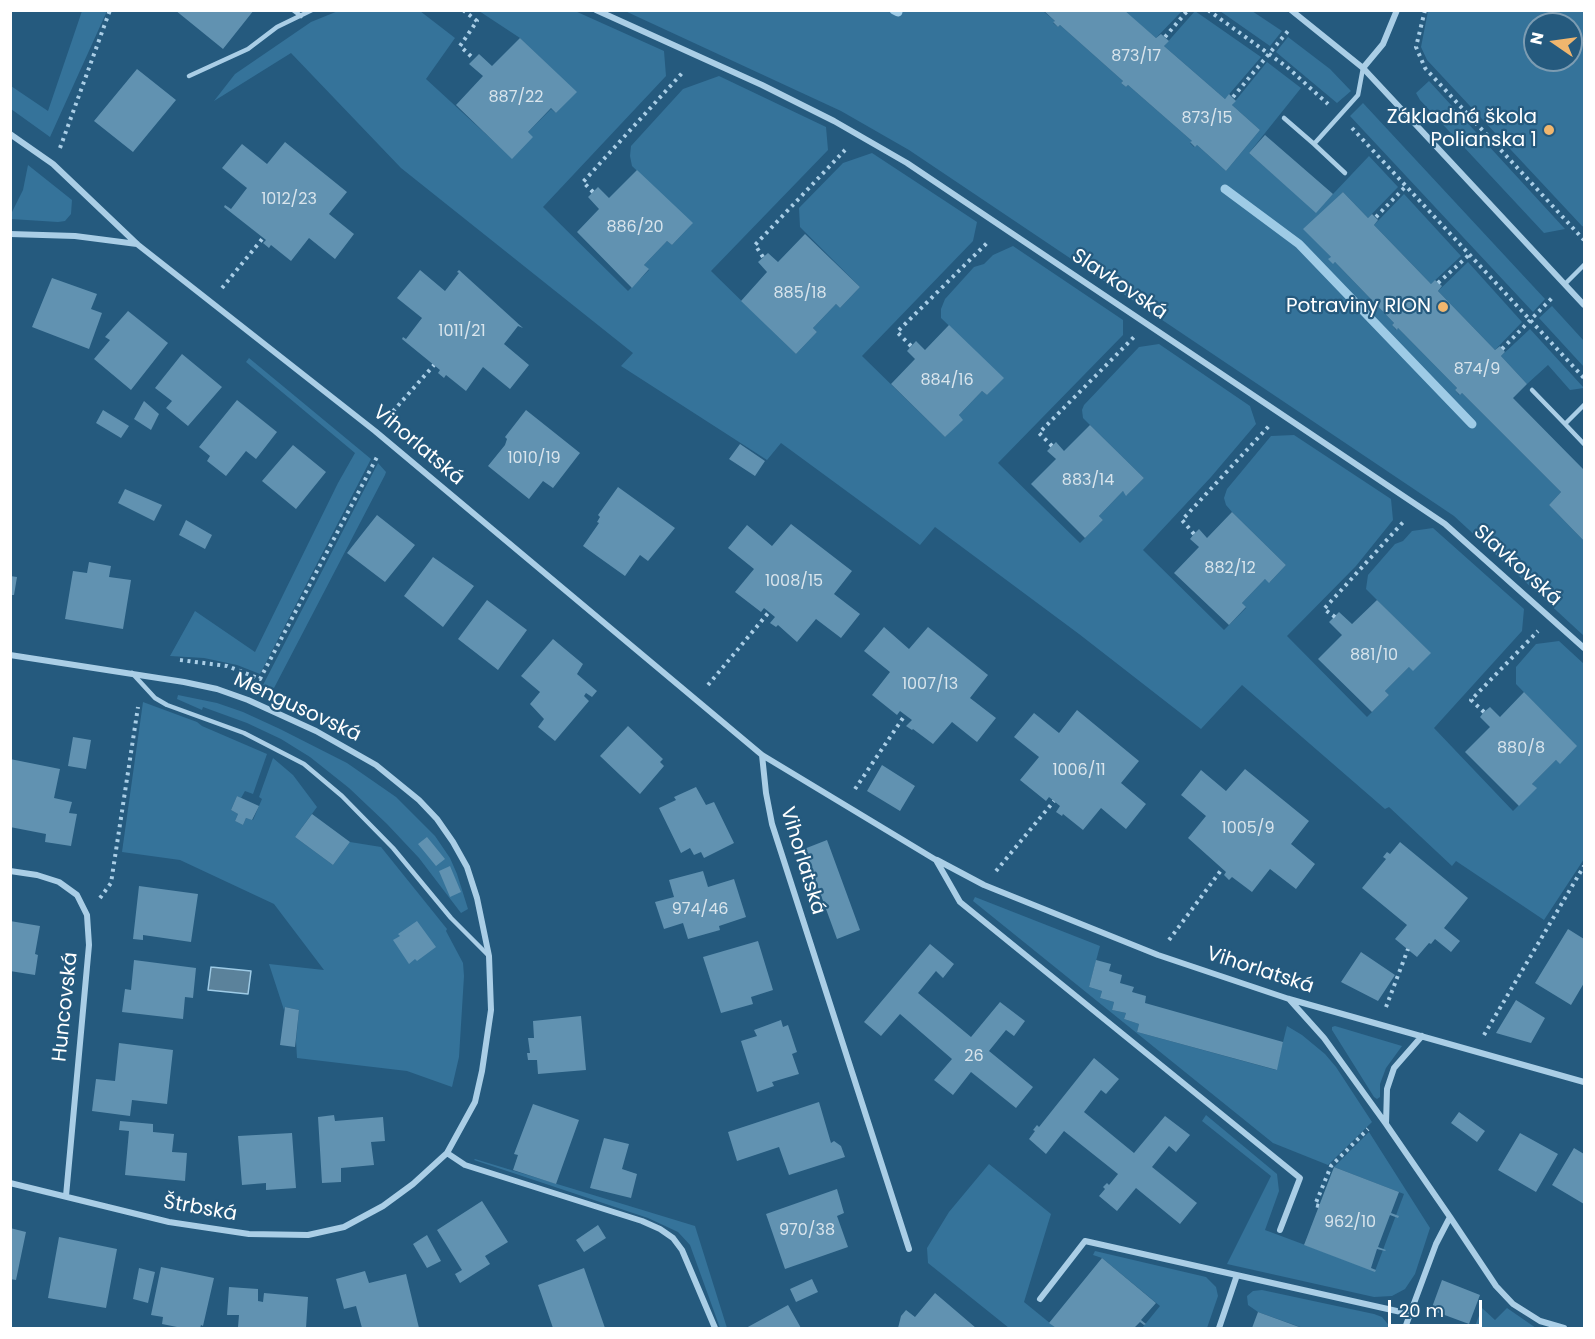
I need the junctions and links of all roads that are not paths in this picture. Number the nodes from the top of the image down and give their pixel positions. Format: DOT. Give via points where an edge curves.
graph roads {
  1 [pos="293,10"];
  2 [pos="312,10"];
  3 [pos="596,10"];
  4 [pos="1291,10"];
  5 [pos="1396,10"];
  6 [pos="300,16"];
  7 [pos="1363,68"];
  8 [pos="189,76"];
  9 [pos="1284,118"];
  10 [pos="10,135"];
  11 [pos="1314,144"];
  12 [pos="1346,173"];
  13 [pos="10,234"];
  14 [pos="137,244"];
  15 [pos="1584,265"];
  16 [pos="1565,284"];
  17 [pos="1584,305"];
  18 [pos="1532,390"];
  19 [pos="1584,405"];
  20 [pos="1565,424"];
  21 [pos="1584,444"];
  22 [pos="1584,648"];
  23 [pos="10,655"];
  24 [pos="132,673"];
  25 [pos="762,755"];
  26 [pos="936,860"];
  27 [pos="10,871"];
  28 [pos="489,956"];
  29 [pos="1289,999"];
  30 [pos="1422,1036"];
  31 [pos="1584,1082"];
  32 [pos="1386,1124"];
  33 [pos="447,1153"];
  34 [pos="10,1183"];
  35 [pos="66,1196"];
  36 [pos="383,1206"];
  37 [pos="1450,1217"];
  38 [pos="1280,1230"];
  39 [pos="909,1249"];
  40 [pos="1237,1275"];
  41 [pos="1040,1299"];
  42 [pos="1410,1314"];
  43 [pos="715,1329"];
  44 [pos="1219,1329"];
  45 [pos="1405,1329"];
  46 [pos="1564,1329"];
  1 -- 6 [label="lane"];
  2 -- 6 [label="lane"];
  3 -- 22 [label="street, Slavkovská" via="772,90 907,163 1445,524"];
  4 -- 7 [label="street"];
  5 -- 7 [label="street" via="1383,44"];
  6 -- 8 [label="lane" via="248,49"];
  7 -- 11 [label="lane" via="1358,95"];
  7 -- 16 [label="street"];
  9 -- 11 [label="lane"];
  10 -- 14 [label="street, Vihorlatská" via="53,164"];
  11 -- 12 [label="lane"];
  13 -- 14 [label="street" via="75,236"];
  14 -- 25 [label="street, Vihorlatská" via="375,431"];
  15 -- 16 [label="lane"];
  16 -- 17 [label="street"];
  18 -- 20 [label="lane"];
  19 -- 20 [label="lane"];
  20 -- 21 [label="lane"];
  23 -- 24 [label="street, Mengusovská"];
  24 -- 28 [label="lane" via="167,705 244,733 304,764 393,848 451,918"];
  24 -- 28 [label="street, Mengusovská" via="217,689 248,700 335,741 398,782 437,819 467,867"];
  25 -- 26 [label="street, Vihorlatská"];
  25 -- 39 [label="street, Vihorlatská" via="772,824"];
  26 -- 29 [label="street, Vihorlatská" via="984,885 1158,954"];
  26 -- 38 [label="street, Vihorlatská" via="960,902 1300,1178"];
  27 -- 35 [label="street, Huncovská" via="59,882 77,894 87,915 89,945"];
  28 -- 33 [label="street, Mengusovská" via="491,1010 482,1071 475,1102"];
  29 -- 30 [label="street, Vihorlatská"];
  29 -- 32 [label="street" via="1324,1038"];
  30 -- 31 [label="street, Vihorlatská"];
  30 -- 32 [label="street" via="1394,1068 1387,1089"];
  32 -- 37 [label="street"];
  33 -- 36 [label="street, Mengusovská"];
  33 -- 43 [label="street" via="465,1165 660,1229 682,1250"];
  34 -- 35 [label="street, Štrbská"];
  35 -- 36 [label="street, Štrbská" via="168,1222 249,1234 308,1236 344,1227"];
  37 -- 42 [label="street"];
  37 -- 46 [label="street" via="1496,1286 1513,1304 1540,1321"];
  40 -- 41 [label="street" via="1085,1241"];
  40 -- 42 [label="street"];
  40 -- 44 [label="street"];
  42 -- 45 [label="street"];
}
